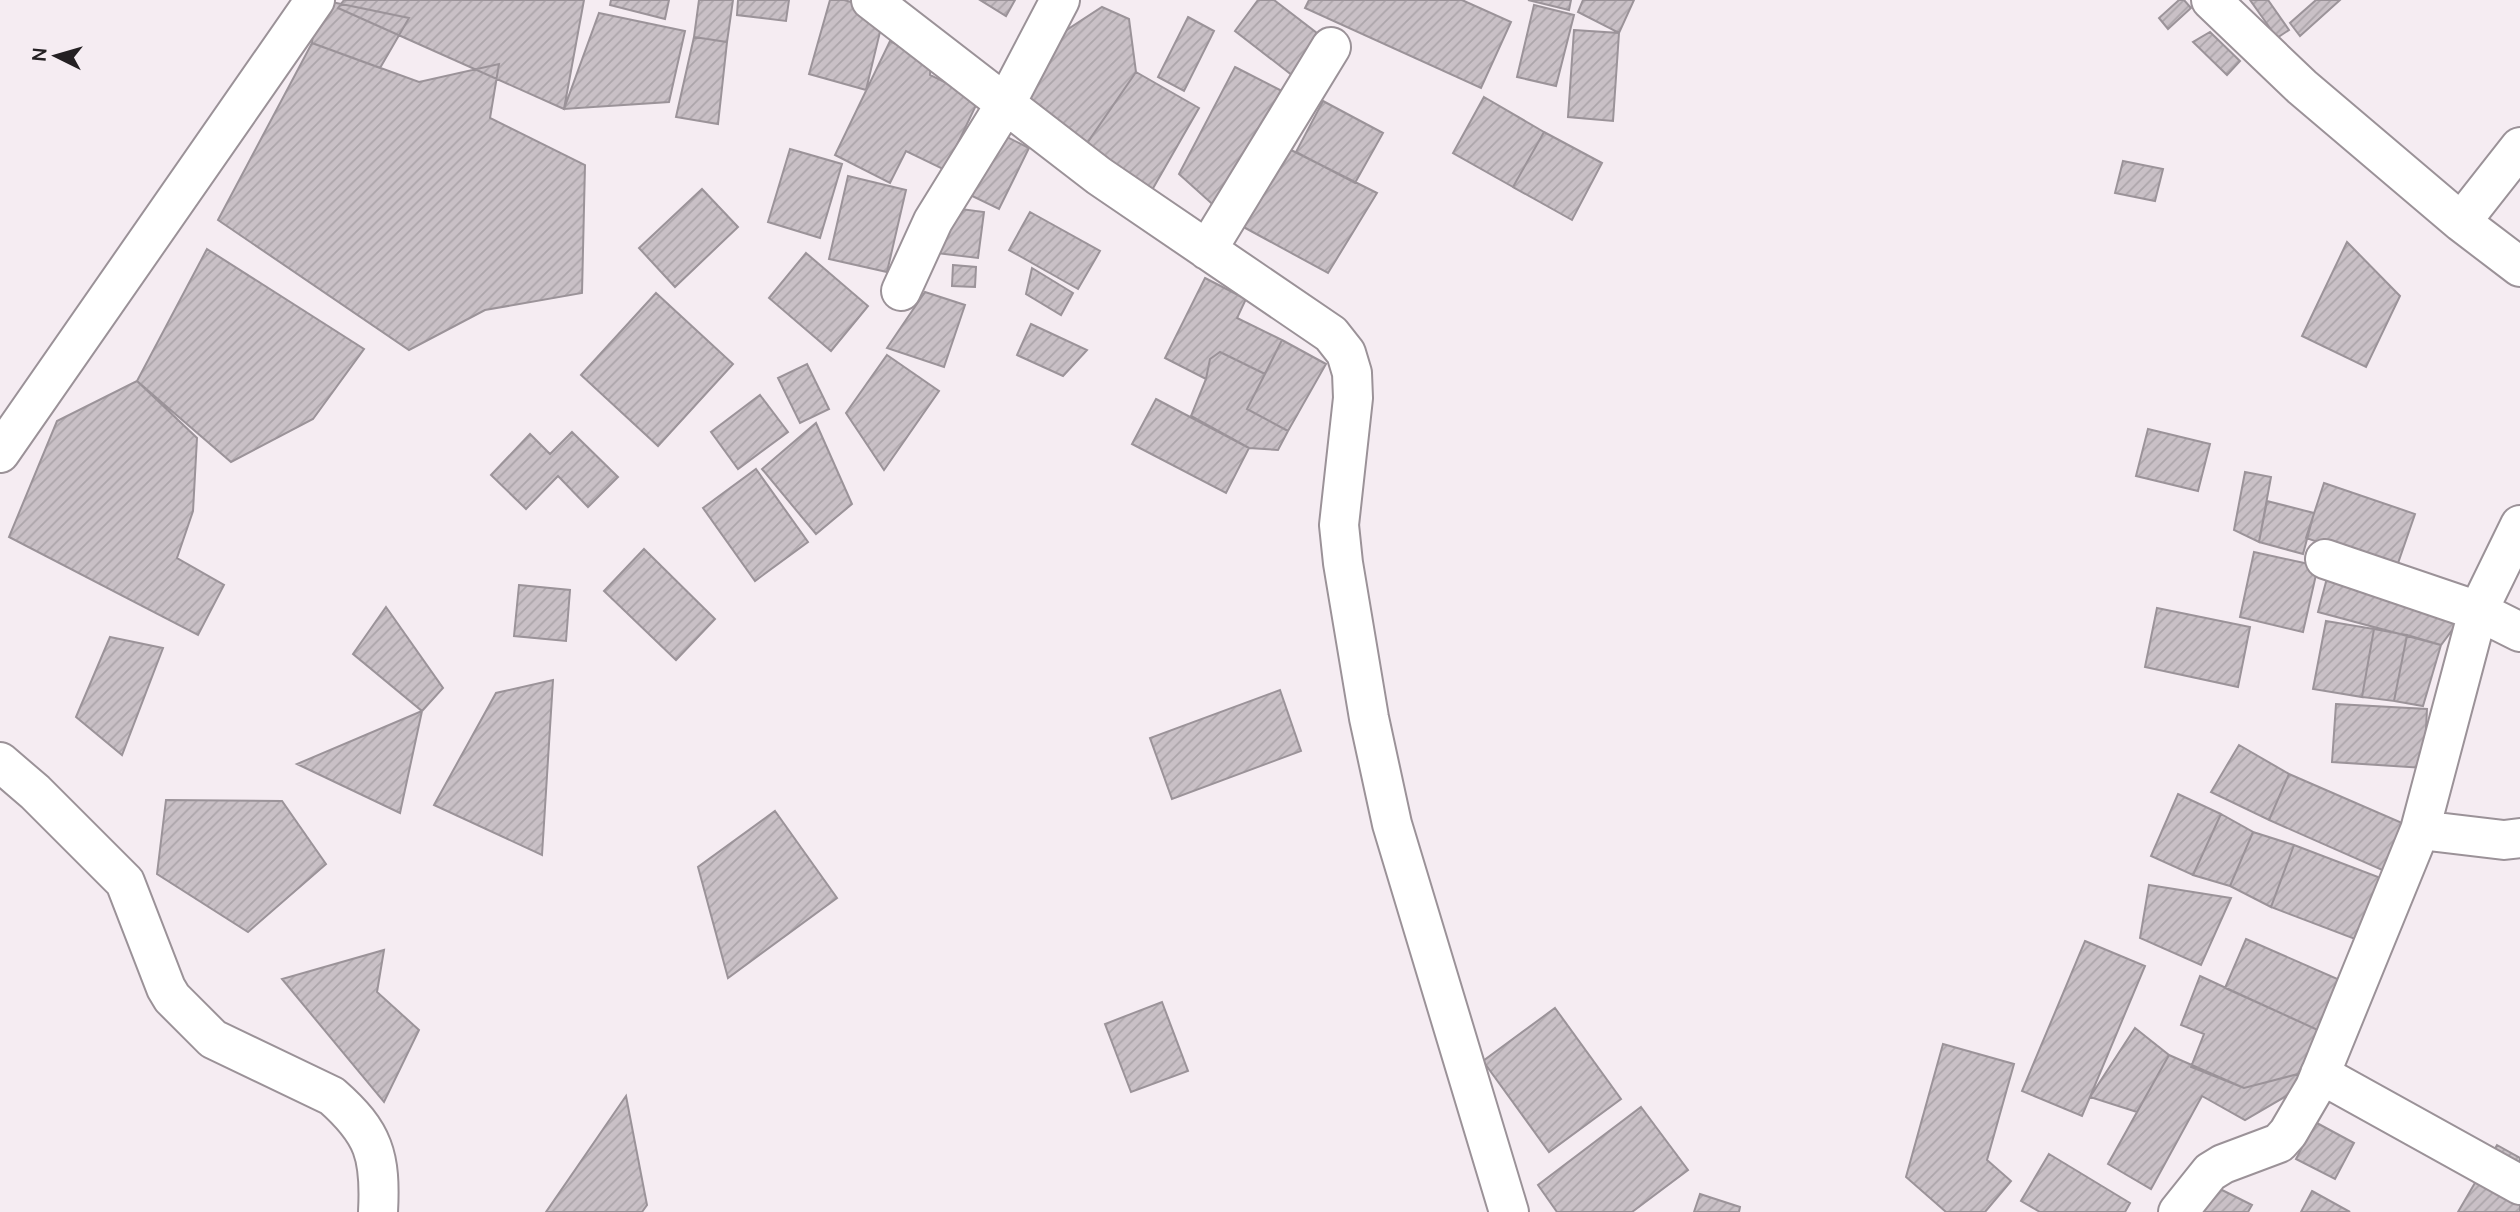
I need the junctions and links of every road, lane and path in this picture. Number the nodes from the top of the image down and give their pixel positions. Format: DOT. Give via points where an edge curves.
graph roads {
  1 [pos="315,0"];
  2 [pos="871,0"];
  3 [pos="1060,0"];
  4 [pos="2211,0"];
  5 [pos="1331,47"];
  6 [pos="1006,103"];
  7 [pos="2520,147"];
  8 [pos="2461,222"];
  9 [pos="1207,250"];
  10 [pos="2520,267"];
  11 [pos="901,291"];
  12 [pos="0,453"];
  13 [pos="2520,525"];
  14 [pos="2325,559"];
  15 [pos="2478,611"];
  16 [pos="2520,632"];
  17 [pos="0,762"];
  18 [pos="2420,830"];
  19 [pos="2520,838"];
  20 [pos="2320,1074"];
  21 [pos="2520,1185"];
  22 [pos="377,1212"];
  23 [pos="1508,1212"];
  24 [pos="2178,1212"];
  1 -- 12 [label="street"];
  2 -- 6 [label="street"];
  3 -- 6 [label="street"];
  4 -- 8 [label="street" via="2302,87"];
  5 -- 9 [label="street"];
  6 -- 9 [label="street" via="1099,176"];
  6 -- 11 [label="street" via="933,221"];
  7 -- 8 [label="street"];
  8 -- 10 [label="street"];
  9 -- 23 [label="street" via="1331,334 1350,363 1353,398 1340,544 1369,718 1392,824"];
  13 -- 15 [label="street"];
  14 -- 15 [label="street"];
  15 -- 16 [label="street"];
  15 -- 18 [label="street"];
  17 -- 22 [label="street" via="125,882 166,988 208,1035 332,1096 348,1110 375,1153"];
  18 -- 19 [label="street"];
  18 -- 20 [label="street"];
  20 -- 21 [label="street"];
  20 -- 24 [label="street" via="2279,1143 2210,1172"];
}
